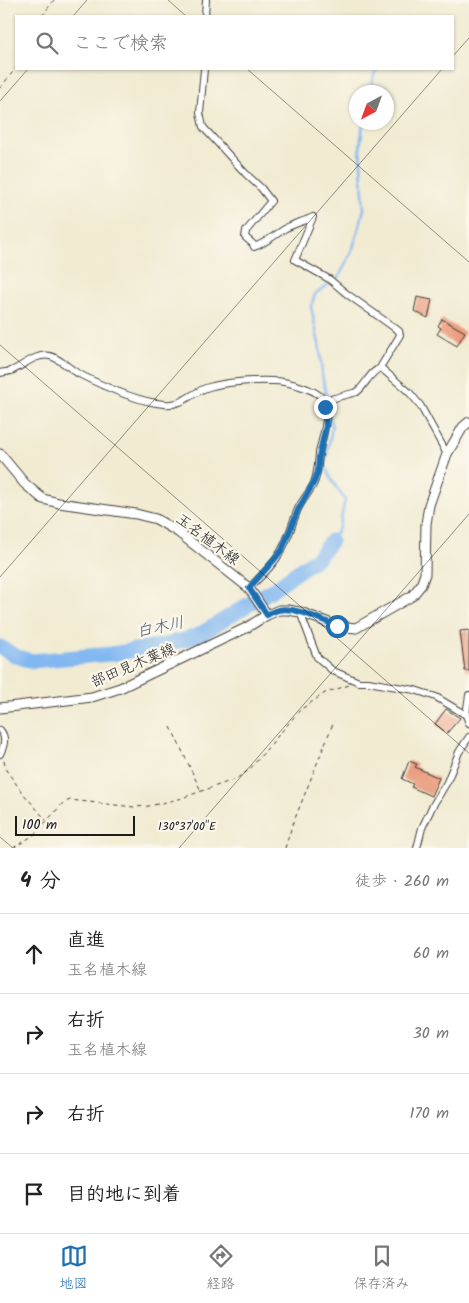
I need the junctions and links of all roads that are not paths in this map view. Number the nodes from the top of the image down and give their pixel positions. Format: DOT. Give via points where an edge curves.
graph roads {
  1 [pos="206,0"];
  2 [pos="206,15"];
  3 [pos="204,70"];
  4 [pos="381,368"];
  5 [pos="0,373"];
  6 [pos="324,401"];
  7 [pos="469,422"];
  8 [pos="0,454"];
  9 [pos="447,454"];
  10 [pos="251,590"];
  11 [pos="300,612"];
  12 [pos="267,615"];
  13 [pos="469,696"];
  14 [pos="0,708"];
  15 [pos="466,715"];
  16 [pos="469,723"];
  17 [pos="0,730"];
  18 [pos="469,737"];
  19 [pos="1,751"];
  20 [pos="417,848"];
  1 -- 2 [label="street"];
  3 -- 4 [label="street" via="200,113 203,127 271,201 246,231 245,237 254,247 313,217 295,260 329,278 399,331 400,335"];
  4 -- 6 [label="street" via="357,392"];
  4 -- 9 [label="street" via="420,405"];
  5 -- 6 [label="street" via="50,356 117,390 163,404 184,401 208,387 254,381 294,385 312,391"];
  6 -- 10 [label="street" via="326,426 314,482 298,510 282,550"];
  7 -- 9 [label="main road"];
  8 -- 10 [label="main road, 玉名植木線" via="25,484 43,499 156,519 178,532"];
  9 -- 11 [label="main road" via="429,505 425,574 412,596 356,628 337,626"];
  10 -- 12 [label="main road, 玉名植木線"];
  11 -- 12 [label="main road" via="279,610"];
  11 -- 15 [label="street" via="317,657 332,671 359,682 415,690 436,697"];
  12 -- 14 [label="main road, 部田見木葉線" via="120,688 92,698"];
  13 -- 15 [label="street"];
  15 -- 16 [label="street"];
  17 -- 19 [label="street" via="5,744"];
  18 -- 20 [label="street" via="422,828"];
}
